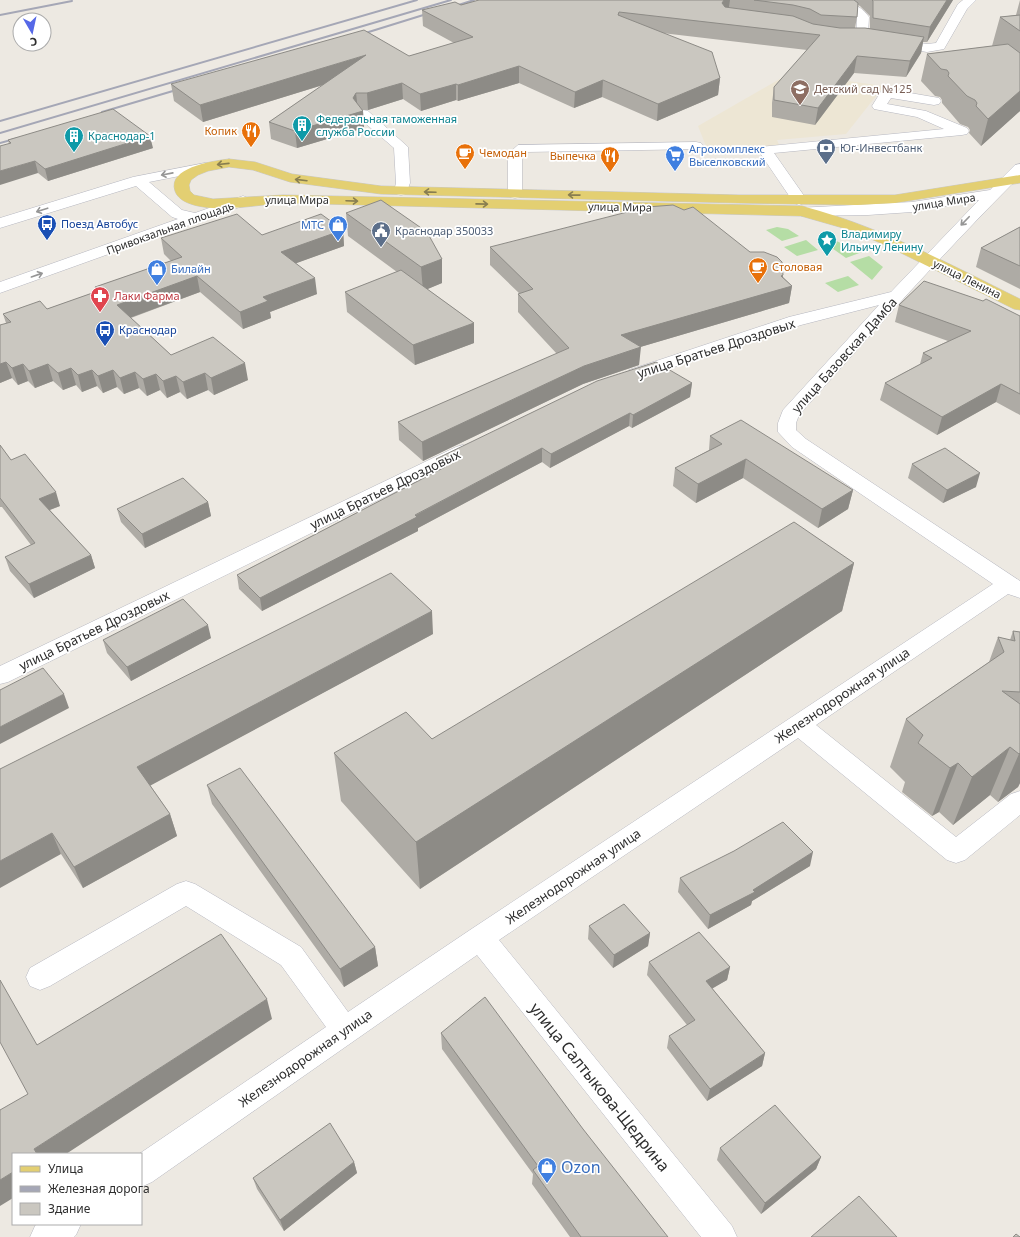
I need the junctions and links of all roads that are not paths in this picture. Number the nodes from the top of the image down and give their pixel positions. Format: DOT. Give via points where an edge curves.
graph roads {
  1 [pos="826,0"];
  2 [pos="970,0"];
  3 [pos="848,2"];
  4 [pos="850,38"];
  5 [pos="862,38"];
  6 [pos="934,101"];
  7 [pos="363,114"];
  8 [pos="696,146"];
  9 [pos="205,167"];
  10 [pos="1020,168"];
  11 [pos="264,170"];
  12 [pos="138,180"];
  13 [pos="1013,180"];
  14 [pos="1020,188"];
  15 [pos="401,191"];
  16 [pos="515,194"];
  17 [pos="993,194"];
  18 [pos="243,202"];
  19 [pos="800,206"];
  20 [pos="196,218"];
  21 [pos="0,223"];
  22 [pos="930,261"];
  23 [pos="0,288"];
  24 [pos="896,296"];
  25 [pos="1020,305"];
  26 [pos="621,379"];
  27 [pos="479,443"];
  28 [pos="1014,588"];
  29 [pos="0,676"];
  30 [pos="800,725"];
  31 [pos="1020,801"];
  32 [pos="480,938"];
  33 [pos="40,977"];
  34 [pos="344,1031"];
  35 [pos="142,1170"];
  36 [pos="64,1225"];
  37 [pos="46,1237"];
  38 [pos="721,1237"];
  1 -- 3 [label="street"];
  2 -- 5 [label="street" via="962,7 940,46 928,48"];
  3 -- 5 [label="street" via="863,17"];
  4 -- 5 [label="street"];
  6 -- 19 [label="street" via="887,93 879,106 921,114 962,131 765,150"];
  7 -- 15 [label="street" via="401,147"];
  8 -- 16 [label="street" via="523,148 514,154"];
  11 -- 9 [label="main road, Привокзальная площадь, one-way" via="241,163"];
  9 -- 12 [label="street, Привокзальная площадь, one-way"];
  9 -- 18 [label="main road, Привокзальная площадь" via="185,178 183,192 189,198 213,204"];
  10 -- 13 [label="street, улица Базовская Дамба"];
  15 -- 11 [label="main road, улица Мира, one-way" via="290,178"];
  11 -- 18 [label="main road" via="270,176 269,187 254,198"];
  12 -- 20 [label="street" via="177,214"];
  12 -- 21 [label="street, Привокзальная площадь, one-way"];
  13 -- 17 [label="street, улица Базовская Дамба"];
  13 -- 19 [label="main road, улица Мира" via="895,199"];
  14 -- 17 [label="street, улица Мира"];
  16 -- 15 [label="main road, улица Мира, one-way"];
  19 -- 16 [label="main road, улица Мира, one-way"];
  17 -- 19 [label="street, улица Мира" via="912,207 868,210"];
  17 -- 22 [label="street, улица Базовская Дамба, one-way"];
  18 -- 19 [label="main road, улица Мира, one-way" via="283,198 386,202"];
  18 -- 20 [label="street, Привокзальная площадь"];
  19 -- 22 [label="main road, улица Ленина" via="855,227"];
  23 -- 20 [label="street, Привокзальная площадь, one-way"];
  22 -- 24 [label="street, улица Базовская Дамба"];
  22 -- 25 [label="main road, улица Ленина"];
  24 -- 26 [label="street, улица Братьев Дроздовых" via="795,321"];
  24 -- 28 [label="street, улица Базовская Дамба" via="790,414 786,423 787,432 799,443"];
  27 -- 29 [label="street, улица Братьев Дроздовых"];
  28 -- 30 [label="street, Железнодорожная улица"];
  30 -- 31 [label="street" via="956,852"];
  30 -- 32 [label="street, Железнодорожная улица"];
  32 -- 34 [label="street, Железнодорожная улица"];
  32 -- 38 [label="street, улица Салтыкова-Щедрина"];
  33 -- 34 [label="street" via="186,892 291,956"];
  34 -- 35 [label="street, Железнодорожная улица"];
  36 -- 37 [label="street"];
}
